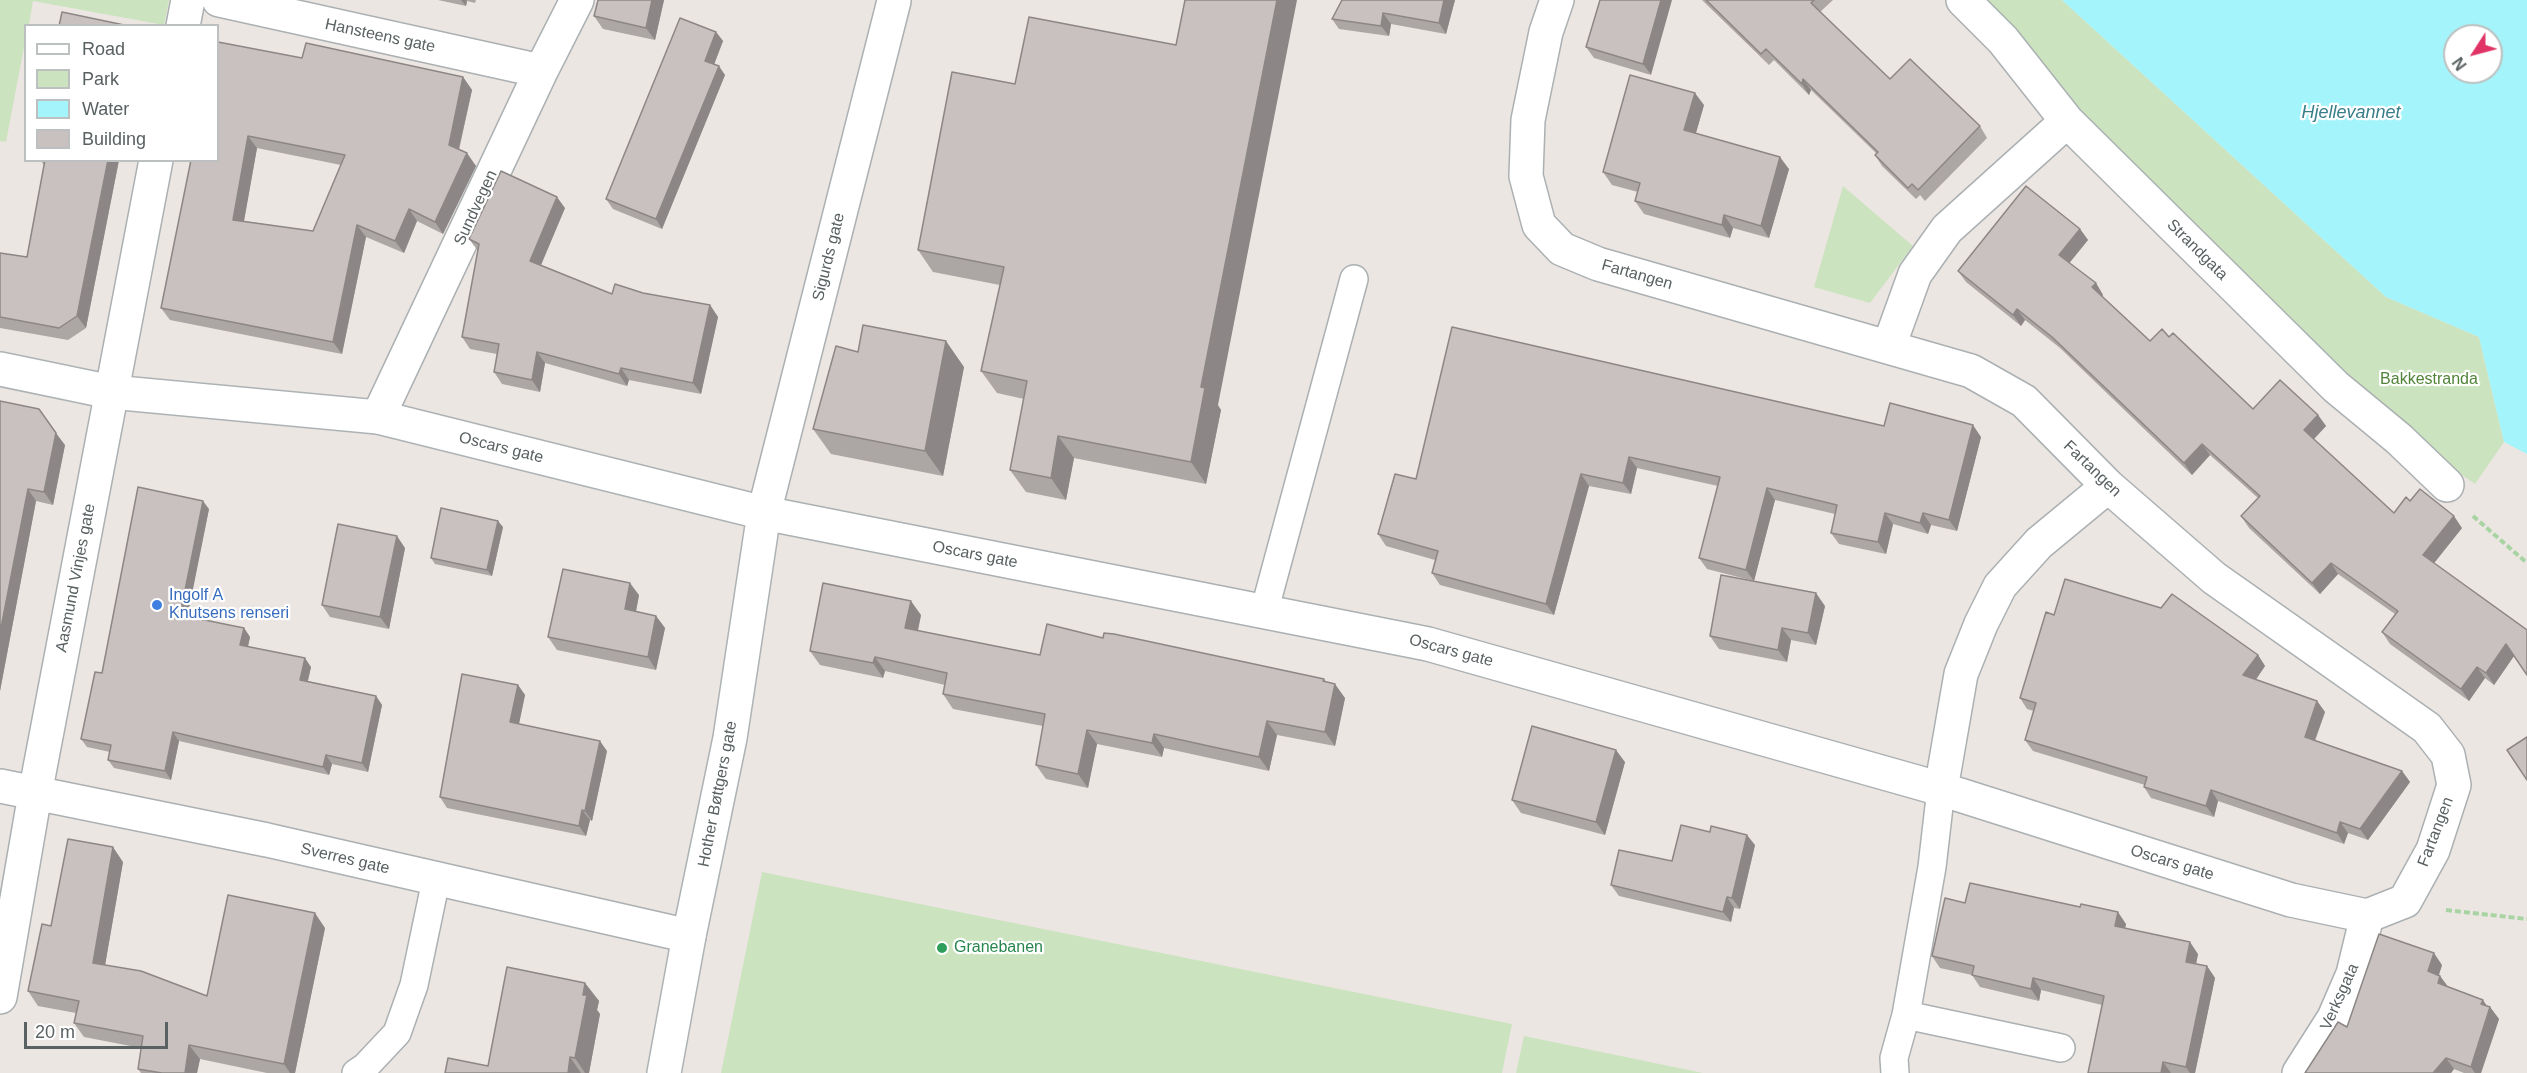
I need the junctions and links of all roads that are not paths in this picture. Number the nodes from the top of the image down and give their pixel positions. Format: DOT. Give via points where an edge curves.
graph roads {
  1 [pos="188,0"];
  2 [pos="219,0"];
  3 [pos="578,0"];
  4 [pos="894,0"];
  5 [pos="1557,0"];
  6 [pos="1963,0"];
  7 [pos="183,24"];
  8 [pos="541,71"];
  9 [pos="2067,121"];
  10 [pos="156,162"];
  11 [pos="1354,279"];
  12 [pos="1889,346"];
  13 [pos="0,369"];
  14 [pos="111,392"];
  15 [pos="378,417"];
  16 [pos="2447,485"];
  17 [pos="2108,486"];
  18 [pos="764,513"];
  19 [pos="1264,612"];
  20 [pos="0,786"];
  21 [pos="1941,789"];
  22 [pos="35,794"];
  23 [pos="436,880"];
  24 [pos="2367,916"];
  25 [pos="689,936"];
  26 [pos="0,997"];
  27 [pos="1906,1015"];
  28 [pos="2061,1048"];
  29 [pos="356,1073"];
  30 [pos="664,1073"];
  31 [pos="1895,1073"];
  32 [pos="2299,1073"];
  1 -- 7 [label="street"];
  2 -- 8 [label="street, Hansteens gate"];
  3 -- 8 [label="street, Sundvegen"];
  4 -- 18 [label="street, Sigurds gate"];
  5 -- 12 [label="street, Fartangen" via="1546,32 1528,120 1526,176 1539,225 1562,249 1598,264"];
  6 -- 9 [label="street, Strandgata" via="2003,40"];
  8 -- 15 [label="street, Sundvegen"];
  9 -- 12 [label="street" via="1947,229 1915,274"];
  9 -- 16 [label="street, Strandgata" via="2336,387"];
  10 -- 14 [label="street, Aasmund Vinjes gate"];
  11 -- 19 [label="lane"];
  12 -- 17 [label="street, Fartangen" via="1971,371 2024,401"];
  13 -- 14 [label="street, Oscars gate"];
  14 -- 15 [label="street, Oscars gate"];
  14 -- 22 [label="street, Aasmund Vinjes gate"];
  15 -- 18 [label="street, Oscars gate"];
  17 -- 21 [label="street" via="2039,543 2000,586 1961,674"];
  17 -- 24 [label="street, Fartangen" via="2214,578 2427,728 2448,755 2454,785 2433,850 2405,901"];
  18 -- 19 [label="street, Oscars gate"];
  18 -- 25 [label="street, Hother Bøttgers gate" via="730,738"];
  19 -- 21 [label="street, Oscars gate" via="1428,644"];
  20 -- 22 [label="street, Sverres gate"];
  21 -- 24 [label="street, Oscars gate" via="2291,900"];
  21 -- 27 [label="lane" via="1932,867"];
  22 -- 23 [label="street, Sverres gate" via="267,840"];
  22 -- 26 [label="street, Aasmund Vinjes gate"];
  23 -- 25 [label="street, Sverres gate"];
  23 -- 29 [label="lane" via="414,985 398,1033"];
  24 -- 32 [label="street, Verksgata" via="2354,974 2334,1018"];
  25 -- 30 [label="street, Hother Bøttgers gate"];
  27 -- 28 [label="lane"];
  27 -- 31 [label="lane" via="1894,1058"];
}
